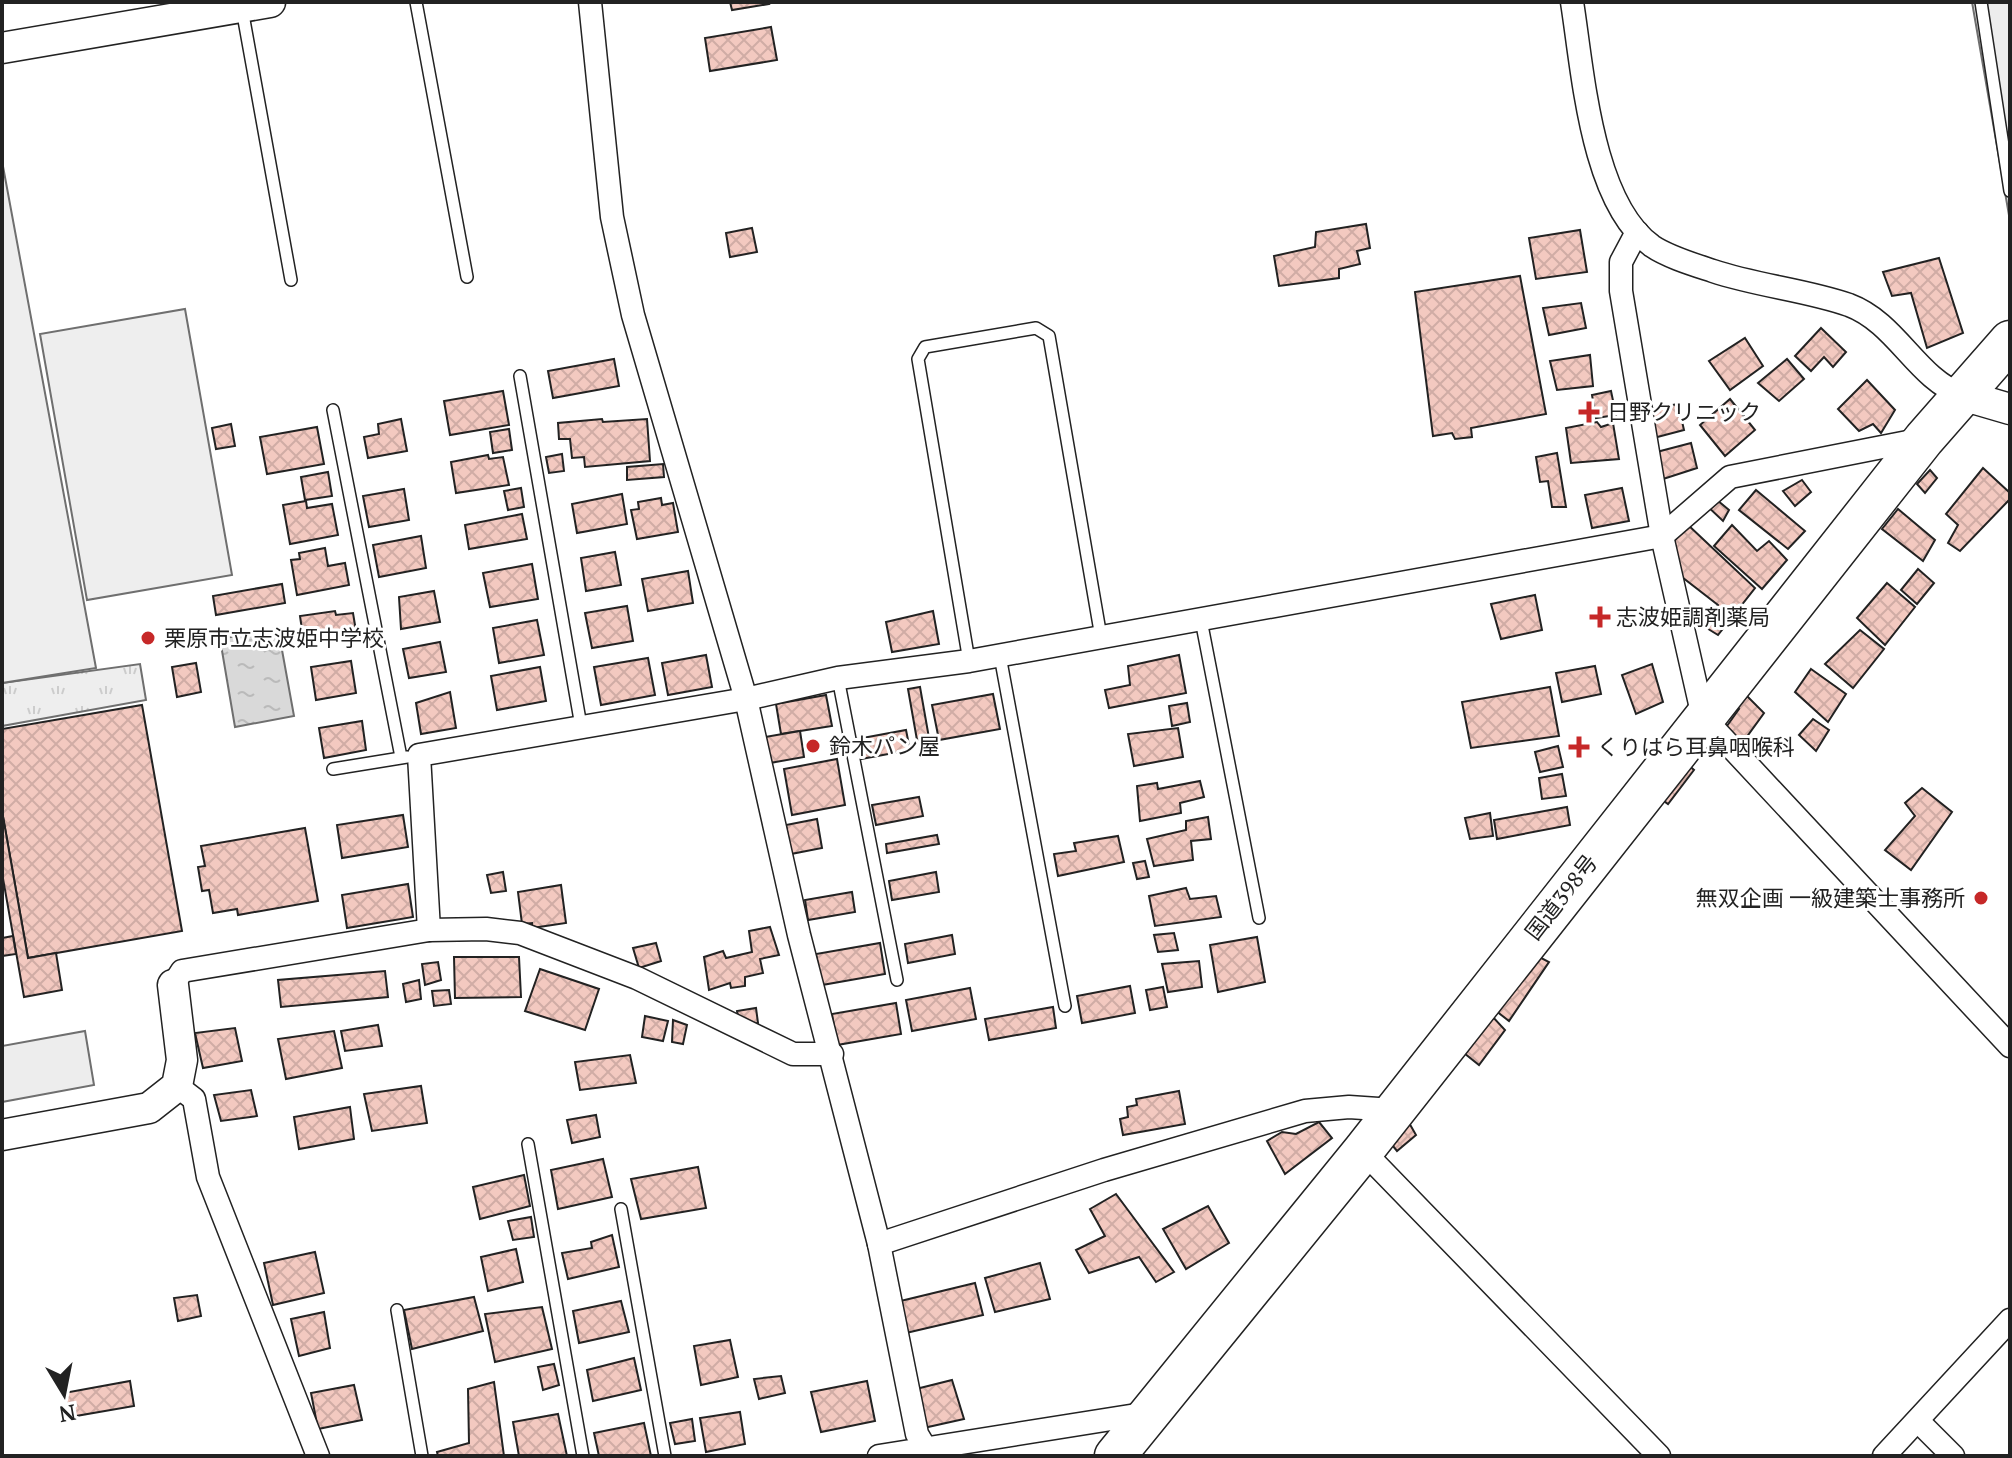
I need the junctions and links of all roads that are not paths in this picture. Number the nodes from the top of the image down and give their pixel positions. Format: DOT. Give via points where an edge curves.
graph roads {
  1 [pos="416,2"];
  2 [pos="590,2"];
  3 [pos="1572,2"];
  4 [pos="1981,2"];
  5 [pos="256,5"];
  6 [pos="2,48"];
  7 [pos="2008,171"];
  8 [pos="2010,191"];
  9 [pos="1637,232"];
  10 [pos="467,277"];
  11 [pos="291,280"];
  12 [pos="2010,341"];
  13 [pos="520,376"];
  14 [pos="1962,395"];
  15 [pos="2010,409"];
  16 [pos="333,410"];
  17 [pos="1924,439"];
  18 [pos="1662,536"];
  19 [pos="1201,620"];
  20 [pos="1101,637"];
  21 [pos="1000,656"];
  22 [pos="969,661"];
  23 [pos="838,678"];
  24 [pos="746,699"];
  25 [pos="1703,717"];
  26 [pos="581,726"];
  27 [pos="410,756"];
  28 [pos="333,769"];
  29 [pos="1259,918"];
  30 [pos="429,930"];
  31 [pos="897,980"];
  32 [pos="173,985"];
  33 [pos="1065,1006"];
  34 [pos="2010,1046"];
  35 [pos="832,1054"];
  36 [pos="177,1086"];
  37 [pos="1393,1110"];
  38 [pos="2,1135"];
  39 [pos="528,1144"];
  40 [pos="1363,1151"];
  41 [pos="621,1209"];
  42 [pos="879,1244"];
  43 [pos="397,1310"];
  44 [pos="2010,1320"];
  45 [pos="1150,1413"];
  46 [pos="1919,1422"];
  47 [pos="928,1452"];
  48 [pos="318,1456"];
  49 [pos="422,1456"];
  50 [pos="583,1456"];
  51 [pos="665,1456"];
  52 [pos="879,1456"];
  53 [pos="1115,1456"];
  54 [pos="1659,1456"];
  55 [pos="1884,1456"];
  56 [pos="1953,1456"];
  1 -- 10 [label="lane"];
  2 -- 24 [label="street" via="612,217 633,315"];
  3 -- 9 [label="street" via="1595,143 1610,189"];
  4 -- 7 [label="lane"];
  5 -- 6 [label="street"];
  5 -- 11 [label="lane"];
  7 -- 8 [label="lane"];
  9 -- 14 [label="street" via="1653,247 1715,272 1851,306 1884,325 1944,389"];
  9 -- 18 [label="street" via="1621,262 1621,291"];
  12 -- 14 [label="highway, 国道398号"];
  13 -- 26 [label="lane"];
  14 -- 15 [label="street"];
  14 -- 17 [label="highway, 国道398号"];
  16 -- 27 [label="lane"];
  17 -- 18 [label="street" via="1730,477"];
  17 -- 25 [label="highway, 国道398号"];
  18 -- 19 [label="street"];
  18 -- 25 [label="street"];
  19 -- 20 [label="street"];
  19 -- 29 [label="lane"];
  20 -- 21 [label="street"];
  20 -- 22 [label="lane" via="1049,336 1036,328 925,347 918,359"];
  21 -- 22 [label="street"];
  21 -- 33 [label="lane"];
  22 -- 23 [label="street"];
  23 -- 24 [label="street"];
  23 -- 31 [label="lane"];
  24 -- 26 [label="street"];
  24 -- 35 [label="street" via="799,935"];
  25 -- 34 [label="street"];
  25 -- 37 [label="highway, 国道398号"];
  26 -- 27 [label="street"];
  27 -- 28 [label="lane"];
  27 -- 30 [label="street"];
  30 -- 32 [label="street" via="182,971"];
  30 -- 35 [label="street" via="520,933 637,978 793,1054"];
  32 -- 36 [label="street" via="182,1060"];
  35 -- 42 [label="street"];
  36 -- 38 [label="street" via="149,1108"];
  36 -- 48 [label="street" via="194,1099 208,1177"];
  37 -- 40 [label="highway, 国道398号"];
  37 -- 42 [label="street" via="1305,1111"];
  39 -- 50 [label="lane"];
  40 -- 45 [label="highway, 国道398号"];
  40 -- 54 [label="street"];
  41 -- 51 [label="lane"];
  42 -- 47 [label="street" via="917,1434"];
  43 -- 49 [label="lane"];
  44 -- 46 [label="street"];
  45 -- 47 [label="street"];
  45 -- 53 [label="highway, 国道398号"];
  46 -- 55 [label="street"];
  46 -- 56 [label="street"];
  47 -- 52 [label="street"];
}
